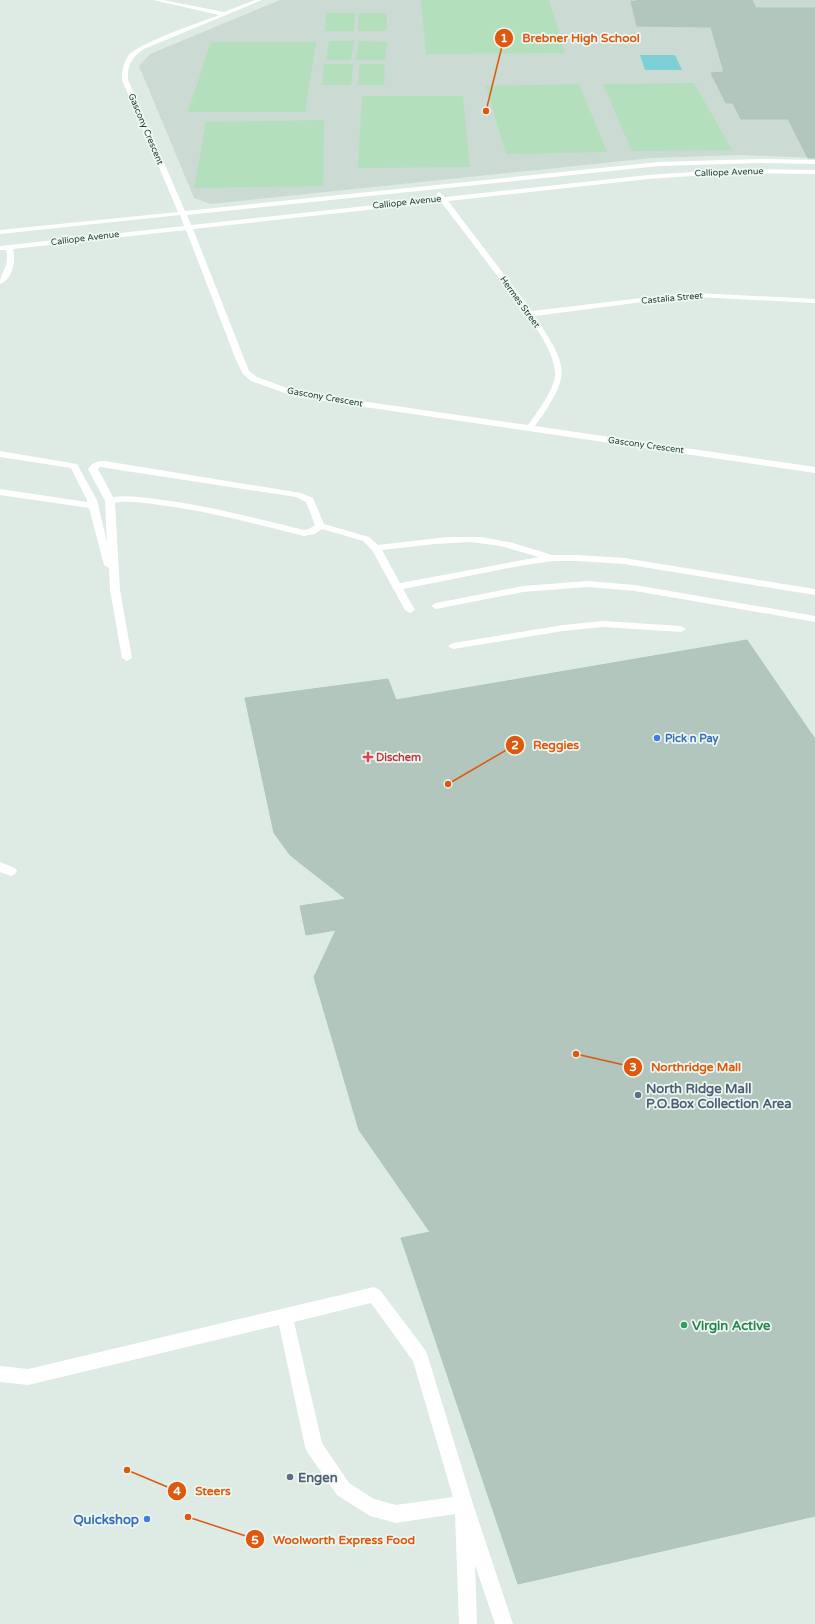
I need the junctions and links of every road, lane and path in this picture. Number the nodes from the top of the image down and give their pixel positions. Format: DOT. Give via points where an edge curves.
graph roads {
  1 [pos="156,0"];
  2 [pos="259,0"];
  3 [pos="224,14"];
  4 [pos="815,162"];
  5 [pos="815,172"];
  6 [pos="433,187"];
  7 [pos="443,198"];
  8 [pos="181,213"];
  9 [pos="188,226"];
  10 [pos="0,232"];
  11 [pos="9,247"];
  12 [pos="0,248"];
  13 [pos="0,282"];
  14 [pos="815,301"];
  15 [pos="530,314"];
  16 [pos="530,428"];
  17 [pos="0,454"];
  18 [pos="815,470"];
  19 [pos="0,492"];
  20 [pos="110,501"];
  21 [pos="92,504"];
  22 [pos="320,526"];
  23 [pos="376,548"];
  24 [pos="553,558"];
  25 [pos="397,587"];
  26 [pos="115,590"];
  27 [pos="815,592"];
  28 [pos="436,606"];
  29 [pos="410,610"];
  30 [pos="815,619"];
  31 [pos="681,629"];
  32 [pos="453,646"];
  33 [pos="127,658"];
  34 [pos="285,1316"];
  35 [pos="0,1374"];
  36 [pos="464,1504"];
  37 [pos="468,1624"];
  38 [pos="504,1624"];
  1 -- 3 [label="street"];
  2 -- 3 [label="street, Gascony Crescent"];
  3 -- 8 [label="street, Gascony Crescent" via="142,48 134,53 126,65 125,80"];
  4 -- 6 [label="street, Calliope Avenue" via="659,164"];
  5 -- 7 [label="street, Calliope Avenue" via="696,173"];
  6 -- 7 [label="street, Hermes Street"];
  6 -- 8 [label="street, Calliope Avenue"];
  7 -- 9 [label="street, Calliope Avenue"];
  7 -- 15 [label="street, Hermes Street"];
  8 -- 9 [label="street, Gascony Crescent"];
  8 -- 10 [label="street, Calliope Avenue"];
  9 -- 11 [label="street, Calliope Avenue"];
  9 -- 16 [label="street, Gascony Crescent" via="240,360 246,372 254,379 296,394"];
  11 -- 12 [label="street, Calliope Avenue"];
  11 -- 13 [label="street" via="10,270"];
  14 -- 15 [label="street, Castalia Street" via="697,295"];
  15 -- 16 [label="street, Hermes Street" via="551,347 557,360 559,376 548,402"];
  16 -- 18 [label="street, Gascony Crescent"];
  17 -- 21 [label="street" via="74,466"];
  19 -- 21 [label="street"];
  20 -- 22 [label="street" via="142,500 204,509 304,533 312,532"];
  20 -- 22 [label="street" via="93,469 97,464 298,495 310,500"];
  20 -- 26 [label="street"];
  21 -- 26 [label="street"];
  22 -- 23 [label="street" via="366,540"];
  23 -- 24 [label="street" via="471,539 507,545"];
  23 -- 25 [label="street"];
  24 -- 25 [label="street"];
  24 -- 27 [label="street" via="624,561"];
  25 -- 29 [label="street"];
  26 -- 33 [label="street"];
  28 -- 30 [label="street" via="523,589 587,584 635,588"];
  31 -- 32 [label="street" via="603,624"];
  34 -- 35 [label="street" via="28,1377"];
  34 -- 36 [label="street" via="314,1447 343,1489 370,1507 396,1514"];
  34 -- 36 [label="street" via="374,1295 420,1357"];
  36 -- 37 [label="street"];
  36 -- 38 [label="street"];
}
